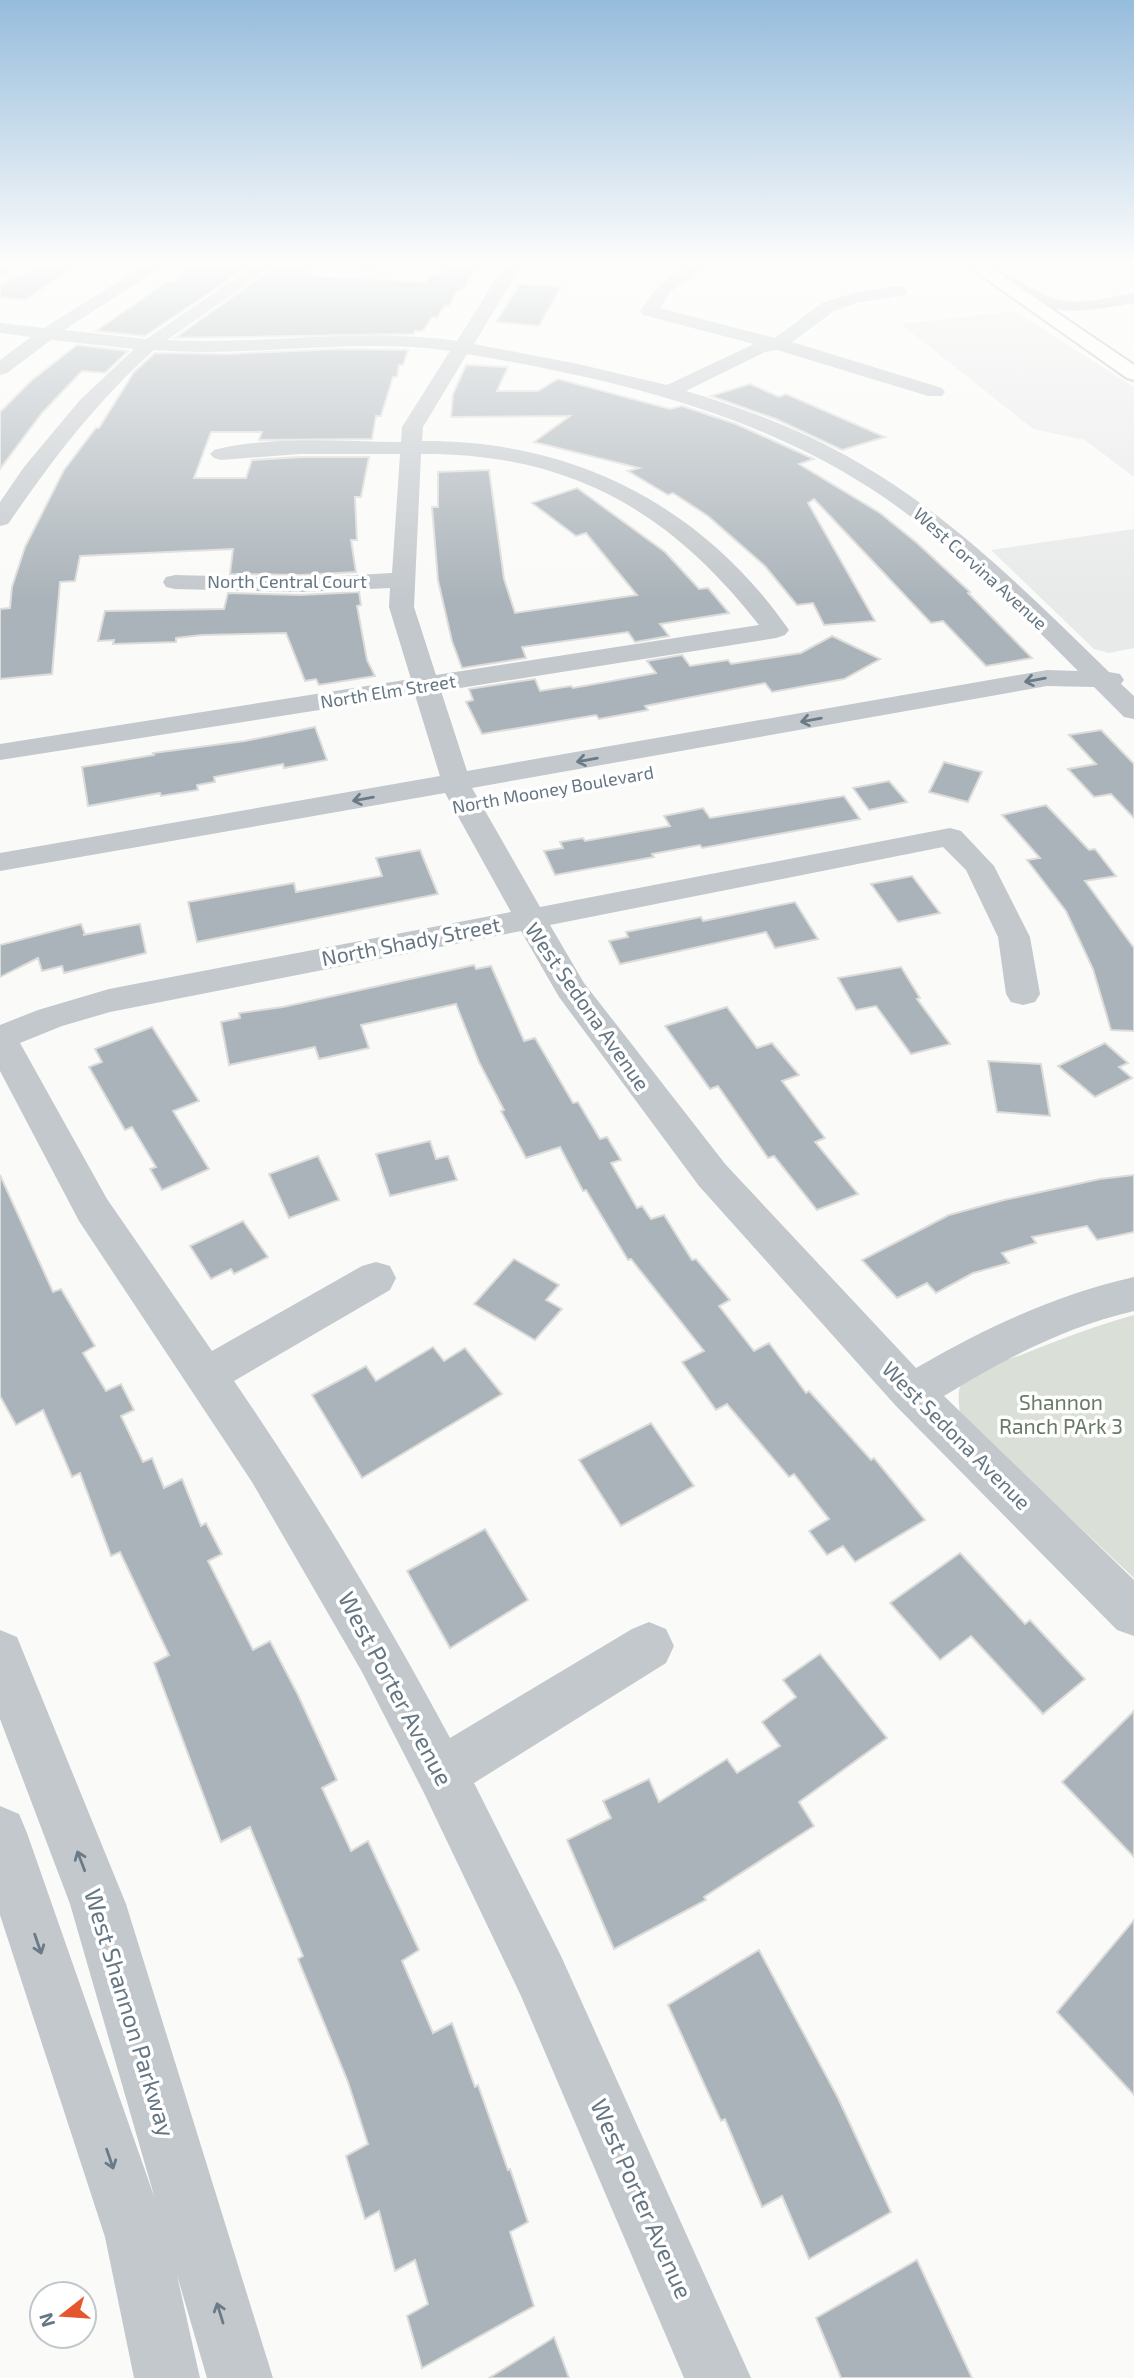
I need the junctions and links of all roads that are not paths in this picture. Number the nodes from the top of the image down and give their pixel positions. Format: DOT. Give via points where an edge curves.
graph roads {
  1 [pos="115,377"];
  2 [pos="432,377"];
  3 [pos="612,377"];
  4 [pos="717,377"];
  5 [pos="886,377"];
  6 [pos="935,392"];
  7 [pos="677,394"];
  8 [pos="407,447"];
  9 [pos="221,454"];
  10 [pos="0,519"];
  11 [pos="399,580"];
  12 [pos="175,582"];
  13 [pos="1134,676"];
  14 [pos="1102,681"];
  15 [pos="421,687"];
  16 [pos="1134,711"];
  17 [pos="0,752"];
  18 [pos="459,794"];
  19 [pos="0,862"];
  20 [pos="0,889"];
  21 [pos="525,919"];
  22 [pos="1023,994"];
  23 [pos="0,1038"];
  24 [pos="376,1278"];
  25 [pos="1134,1294"];
  26 [pos="207,1375"];
  27 [pos="911,1393"];
  28 [pos="1134,1613"];
  29 [pos="649,1646"];
  30 [pos="0,1654"];
  31 [pos="441,1773"];
  32 [pos="0,1833"];
  33 [pos="167,2378"];
  34 [pos="240,2378"];
  35 [pos="718,2378"];
  1 -- 10 [label="street" via="16,492"];
  2 -- 8 [label="street, West Sedona Avenue"];
  3 -- 7 [label="street, West Corvina Avenue"];
  4 -- 7 [label="street"];
  5 -- 6 [label="street"];
  7 -- 14 [label="street, West Corvina Avenue" via="788,435 890,491 965,550"];
  8 -- 9 [label="street" via="264,447"];
  8 -- 11 [label="street, West Sedona Avenue" via="399,494"];
  8 -- 15 [label="street, North Elm Street" via="507,453 550,463 603,484 670,522 708,552 776,630"];
  11 -- 12 [label="street, North Central Court" via="301,585"];
  11 -- 15 [label="street, West Sedona Avenue"];
  13 -- 14 [label="street, North Mooney Boulevard"];
  14 -- 16 [label="street, West Corvina Avenue"];
  14 -- 18 [label="street, North Mooney Boulevard" via="1079,698"];
  15 -- 17 [label="street, North Elm Street"];
  15 -- 18 [label="street, West Sedona Avenue"];
  18 -- 19 [label="street, North Mooney Boulevard, one-way"];
  18 -- 20 [label="street, North Mooney Boulevard"];
  18 -- 21 [label="street, West Sedona Avenue" via="495,870"];
  21 -- 22 [label="street, North Shady Street" via="950,837 979,866 1014,937"];
  21 -- 23 [label="street, North Shady Street" via="109,1001"];
  21 -- 27 [label="street, West Sedona Avenue" via="616,1054 749,1220"];
  23 -- 26 [label="street, West Porter Avenue" via="93,1210"];
  24 -- 26 [label="street"];
  25 -- 27 [label="street" via="1062,1313 1001,1340"];
  26 -- 31 [label="street, West Porter Avenue" via="317,1548"];
  27 -- 28 [label="street, West Sedona Avenue"];
  29 -- 31 [label="street"];
  34 -- 30 [label="street, West Shannon Parkway, one-way" via="98,1904"];
  31 -- 35 [label="street, West Porter Avenue" via="547,1989"];
  32 -- 33 [label="street, one-way" via="136,2237"];
}
